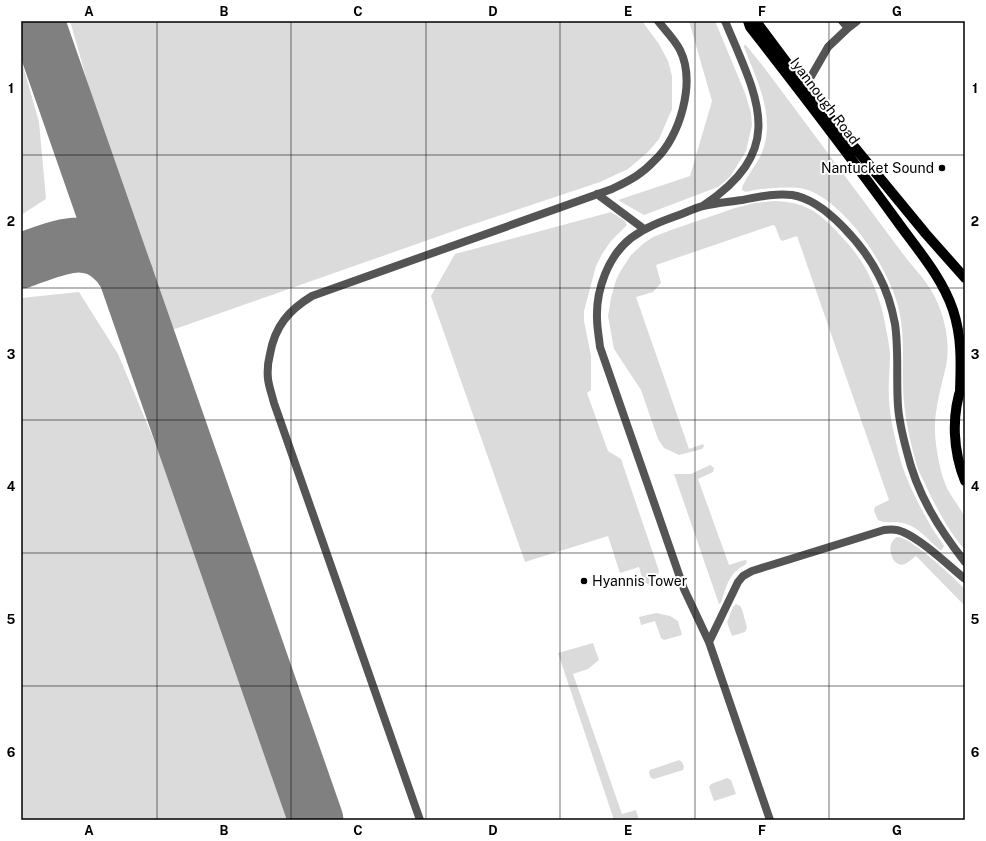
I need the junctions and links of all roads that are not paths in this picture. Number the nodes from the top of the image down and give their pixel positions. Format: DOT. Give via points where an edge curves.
graph roads {
  1 [pos="658,21"];
  2 [pos="725,21"];
  3 [pos="748,21"];
  4 [pos="754,21"];
  5 [pos="842,21"];
  6 [pos="858,21"];
  7 [pos="848,28"];
  8 [pos="805,87"];
  9 [pos="596,194"];
  10 [pos="702,206"];
  11 [pos="644,229"];
  12 [pos="965,278"];
  13 [pos="965,377"];
  14 [pos="960,391"];
  15 [pos="965,481"];
  16 [pos="965,562"];
  17 [pos="965,579"];
  18 [pos="709,642"];
  19 [pos="420,820"];
  20 [pos="770,820"];
  1 -- 9 [label="lane" via="680,50 686,72 682,115 657,159 638,176"];
  2 -- 10 [label="lane" via="753,91 760,124 754,150 742,172 721,194"];
  3 -- 14 [label="main road, Iyannough Road" via="942,284 958,329 961,353"];
  4 -- 8 [label="main road, Iyannough Road"];
  5 -- 7 [label="lane"];
  6 -- 7 [label="lane"];
  7 -- 8 [label="lane" via="828,47"];
  8 -- 12 [label="main road, Iyannough Road"];
  9 -- 11 [label="lane"];
  9 -- 19 [label="lane" via="312,296 290,312 277,331 272,344 268,380 274,403"];
  10 -- 11 [label="lane"];
  10 -- 16 [label="lane" via="772,195 800,198 821,208 836,220 862,250 880,278 889,300 897,345 898,407 912,472 929,511"];
  11 -- 18 [label="lane" via="621,249 600,288 596,320 600,347 684,589"];
  13 -- 14 [label="main road"];
  14 -- 15 [label="main road" via="956,406 955,436"];
  17 -- 18 [label="lane" via="917,540 903,532 884,530 743,576"];
  18 -- 20 [label="lane"];
}
